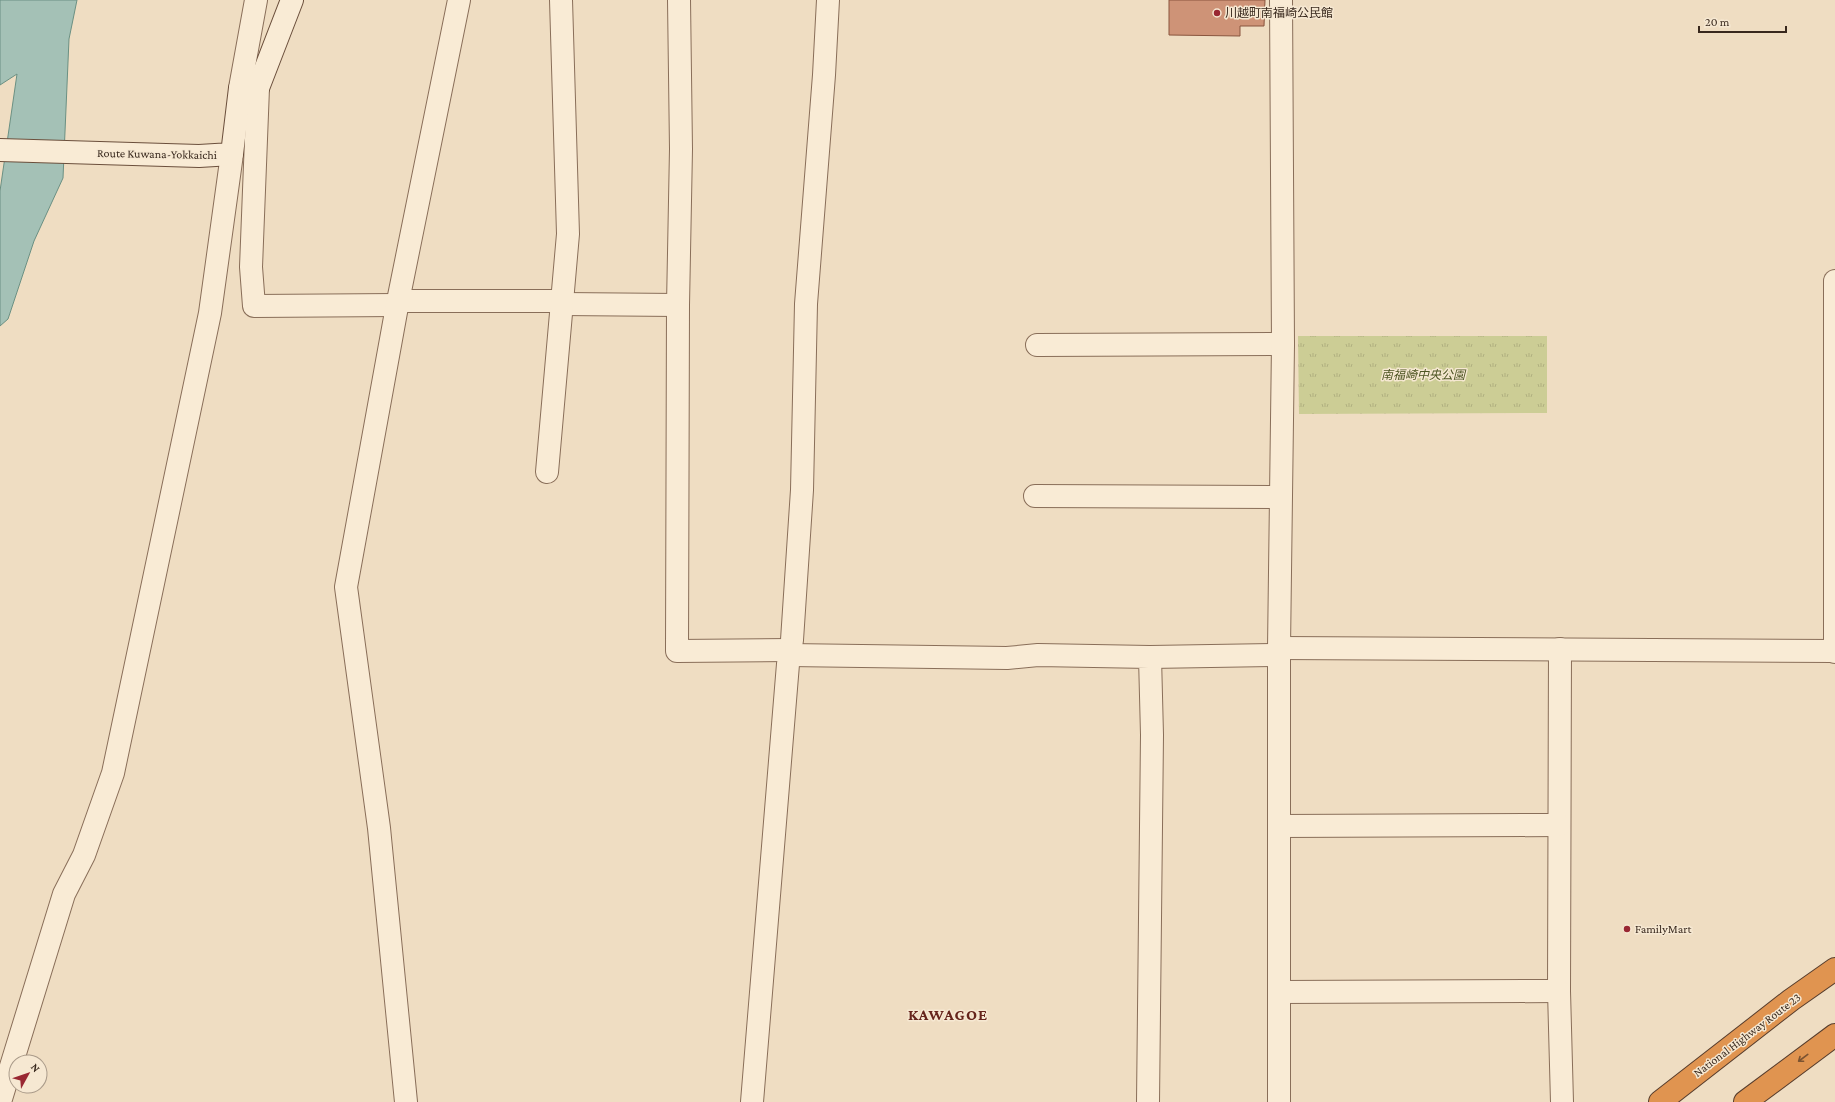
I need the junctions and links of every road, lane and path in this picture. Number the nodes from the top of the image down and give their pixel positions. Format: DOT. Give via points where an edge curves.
graph roads {
  1 [pos="256,0"];
  2 [pos="292,0"];
  3 [pos="459,0"];
  4 [pos="561,0"];
  5 [pos="679,0"];
  6 [pos="828,0"];
  7 [pos="1281,0"];
  8 [pos="249,88"];
  9 [pos="0,150"];
  10 [pos="232,154"];
  11 [pos="1835,281"];
  12 [pos="562,302"];
  13 [pos="397,303"];
  14 [pos="678,305"];
  15 [pos="1283,344"];
  16 [pos="1036,345"];
  17 [pos="547,472"];
  18 [pos="1035,496"];
  19 [pos="1280,497"];
  20 [pos="1834,512"];
  21 [pos="1560,650"];
  22 [pos="1279,651"];
  23 [pos="789,652"];
  24 [pos="1835,652"];
  25 [pos="1150,656"];
  26 [pos="1559,825"];
  27 [pos="1280,826"];
  28 [pos="1835,969"];
  29 [pos="1835,973"];
  30 [pos="1559,991"];
  31 [pos="1279,992"];
  32 [pos="1791,1000"];
  33 [pos="1835,1035"];
  34 [pos="0,1102"];
  35 [pos="406,1102"];
  36 [pos="752,1102"];
  37 [pos="1148,1102"];
  38 [pos="1279,1102"];
  39 [pos="1562,1102"];
  40 [pos="1660,1102"];
  41 [pos="1744,1102"];
  1 -- 8 [label="street"];
  2 -- 8 [label="street, Route Kuwana-Yokkaichi"];
  3 -- 13 [label="street"];
  4 -- 12 [label="street" via="568,234"];
  5 -- 14 [label="street" via="681,149"];
  6 -- 23 [label="street" via="806,304 802,490 792,640"];
  7 -- 15 [label="street"];
  8 -- 10 [label="street, Route Kuwana-Yokkaichi"];
  8 -- 13 [label="street" via="250,267 254,306"];
  9 -- 10 [label="street, Route Kuwana-Yokkaichi" via="199,156"];
  10 -- 34 [label="street" via="210,312 113,774 84,855 64,894"];
  11 -- 20 [label="street"];
  12 -- 13 [label="street"];
  12 -- 14 [label="street"];
  12 -- 17 [label="street"];
  13 -- 35 [label="street" via="346,587 379,828"];
  14 -- 23 [label="street" via="677,651"];
  15 -- 16 [label="street"];
  15 -- 19 [label="street"];
  18 -- 19 [label="street"];
  19 -- 22 [label="street"];
  20 -- 24 [label="street"];
  21 -- 22 [label="street"];
  21 -- 24 [label="street"];
  21 -- 26 [label="street"];
  22 -- 25 [label="street"];
  22 -- 27 [label="street"];
  23 -- 25 [label="street" via="1000,658"];
  23 -- 36 [label="street"];
  25 -- 37 [label="street" via="1152,735"];
  26 -- 27 [label="street"];
  26 -- 30 [label="street"];
  27 -- 31 [label="street"];
  28 -- 32 [label="highway, National Highway Route 23"];
  29 -- 32 [label="highway"];
  30 -- 31 [label="street"];
  30 -- 39 [label="street"];
  31 -- 38 [label="street"];
  32 -- 40 [label="highway, National Highway Route 23"];
  33 -- 41 [label="highway, one-way"];
}
